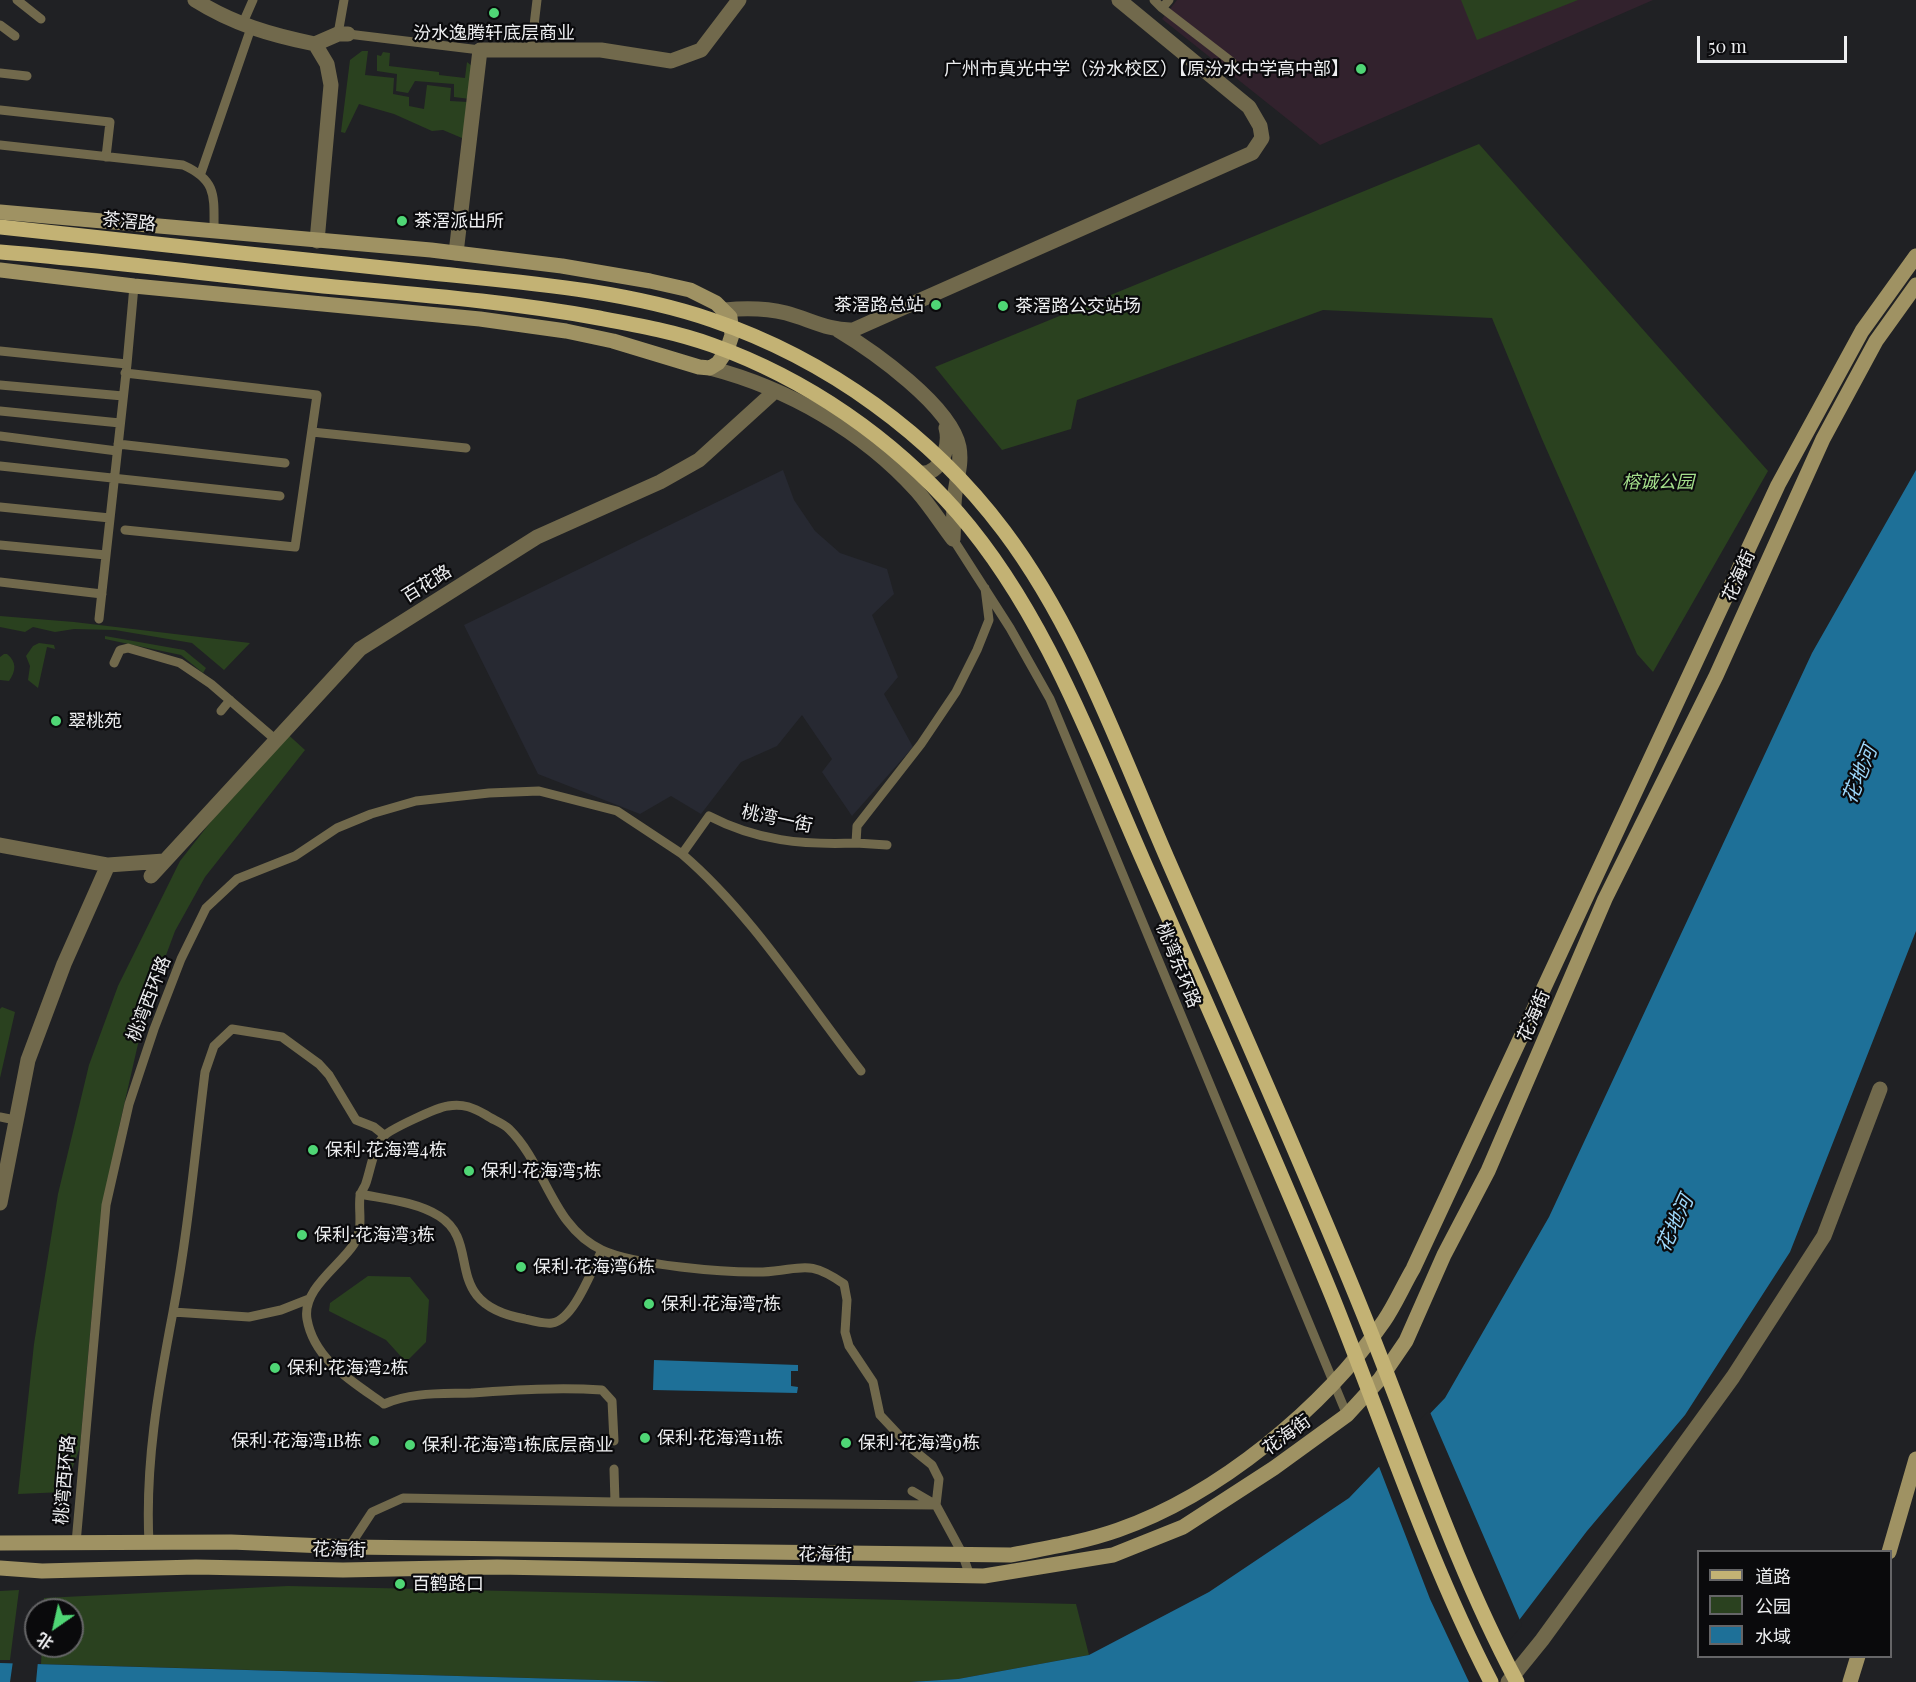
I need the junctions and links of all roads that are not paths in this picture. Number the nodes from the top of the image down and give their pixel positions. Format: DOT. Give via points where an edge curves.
graph roads {
  1 [pos="17,0"];
  2 [pos="195,0"];
  3 [pos="253,0"];
  4 [pos="344,0"];
  5 [pos="537,0"];
  6 [pos="739,0"];
  7 [pos="1119,0"];
  8 [pos="1154,0"];
  9 [pos="1166,4"];
  10 [pos="41,19"];
  11 [pos="0,25"];
  12 [pos="246,27"];
  13 [pos="343,34"];
  14 [pos="15,36"];
  15 [pos="315,44"];
  16 [pos="480,50"];
  17 [pos="531,51"];
  18 [pos="1232,62"];
  19 [pos="0,73"];
  20 [pos="27,76"];
  21 [pos="0,110"];
  22 [pos="0,145"];
  23 [pos="106,157"];
  24 [pos="201,173"];
  25 [pos="0,212"];
  26 [pos="0,227"];
  27 [pos="214,230"];
  28 [pos="317,241"];
  29 [pos="0,252"];
  30 [pos="456,253"];
  31 [pos="1916,256"];
  32 [pos="0,270"];
  33 [pos="1916,285"];
  34 [pos="134,286"];
  35 [pos="725,310"];
  36 [pos="838,330"];
  37 [pos="0,351"];
  38 [pos="126,368"];
  39 [pos="710,368"];
  40 [pos="0,385"];
  41 [pos="775,391"];
  42 [pos="123,396"];
  43 [pos="0,411"];
  44 [pos="944,418"];
  45 [pos="120,423"];
  46 [pos="312,432"];
  47 [pos="0,436"];
  48 [pos="118,447"];
  49 [pos="466,447"];
  50 [pos="878,453"];
  51 [pos="285,462"];
  52 [pos="0,466"];
  53 [pos="114,479"];
  54 [pos="280,496"];
  55 [pos="0,507"];
  56 [pos="110,518"];
  57 [pos="125,530"];
  58 [pos="953,539"];
  59 [pos="0,545"];
  60 [pos="106,555"];
  61 [pos="0,582"];
  62 [pos="985,588"];
  63 [pos="102,594"];
  64 [pos="99,619"];
  65 [pos="114,663"];
  66 [pos="230,700"];
  67 [pos="221,711"];
  68 [pos="276,740"];
  69 [pos="856,843"];
  70 [pos="0,845"];
  71 [pos="887,845"];
  72 [pos="682,854"];
  73 [pos="164,861"];
  74 [pos="108,865"];
  75 [pos="151,876"];
  76 [pos="861,1071"];
  77 [pos="1880,1089"];
  78 [pos="7,1119"];
  79 [pos="384,1135"];
  80 [pos="360,1194"];
  81 [pos="0,1203"];
  82 [pos="602,1250"];
  83 [pos="309,1299"];
  84 [pos="173,1312"];
  85 [pos="1333,1382"];
  86 [pos="1347,1415"];
  87 [pos="614,1441"];
  88 [pos="1916,1459"];
  89 [pos="614,1469"];
  90 [pos="912,1491"];
  91 [pos="615,1502"];
  92 [pos="936,1505"];
  93 [pos="0,1543"];
  94 [pos="76,1543"];
  95 [pos="149,1543"];
  96 [pos="349,1547"];
  97 [pos="1889,1550"];
  98 [pos="962,1553"];
  99 [pos="0,1568"];
  100 [pos="970,1576"];
  101 [pos="1857,1658"];
  102 [pos="1491,1682"];
  103 [pos="1508,1682"];
  104 [pos="1517,1682"];
  105 [pos="1850,1682"];
  1 -- 10 [label="lane"];
  2 -- 12 [label="street"];
  3 -- 12 [label="lane"];
  4 -- 13 [label="lane"];
  5 -- 17 [label="lane"];
  6 -- 17 [label="street" via="701,50 671,60 601,50"];
  7 -- 36 [label="street" via="1249,107 1262,138 1252,153 891,315 853,330"];
  8 -- 9 [label="lane"];
  9 -- 18 [label="lane"];
  11 -- 14 [label="lane"];
  12 -- 15 [label="street"];
  12 -- 24 [label="lane"];
  13 -- 15 [label="street"];
  13 -- 16 [label="lane"];
  15 -- 28 [label="street" via="327,64 331,85"];
  16 -- 17 [label="street"];
  16 -- 30 [label="street"];
  19 -- 20 [label="lane"];
  21 -- 23 [label="lane" via="110,122"];
  22 -- 23 [label="lane"];
  23 -- 24 [label="lane" via="183,165"];
  24 -- 27 [label="lane" via="209,184 214,204"];
  25 -- 27 [label="street"];
  26 -- 104 [label="main road, 茶滘路" via="552,288 666,307 710,319 795,355 835,378 930,449 1004,532 1061,622 1293,1145 1472,1591"];
  27 -- 28 [label="street"];
  28 -- 30 [label="street"];
  29 -- 102 [label="main road" via="480,300 651,328 710,344 762,365 844,412 888,444 961,517 1019,599 1046,648 1274,1160 1448,1590"];
  30 -- 35 [label="street" via="650,281 690,290"];
  31 -- 85 [label="street, 花海街" via="1862,331 1778,485 1413,1269 1385,1320"];
  32 -- 34 [label="street"];
  33 -- 86 [label="street, 花海街" via="1876,341 1823,439 1716,676 1605,899 1488,1171 1443,1256 1406,1341 1380,1380"];
  34 -- 38 [label="lane"];
  34 -- 39 [label="street" via="480,319 566,331"];
  35 -- 36 [label="street" via="757,308 787,313"];
  35 -- 39 [label="street" via="732,335 718,363"];
  36 -- 44 [label="street" via="896,371"];
  37 -- 38 [label="lane"];
  38 -- 42 [label="lane"];
  38 -- 46 [label="lane" via="317,395"];
  39 -- 41 [label="street" via="747,377"];
  40 -- 42 [label="lane"];
  41 -- 50 [label="street" via="818,411"];
  41 -- 68 [label="street, 百花路" via="699,460 660,482 537,537 360,649"];
  42 -- 45 [label="lane"];
  43 -- 45 [label="lane"];
  44 -- 50 [label="street" via="947,448 929,472 910,473"];
  44 -- 58 [label="street" via="952,428 960,461"];
  45 -- 48 [label="lane"];
  46 -- 49 [label="lane"];
  46 -- 57 [label="lane" via="295,547"];
  47 -- 48 [label="lane"];
  48 -- 51 [label="lane"];
  48 -- 53 [label="lane"];
  50 -- 58 [label="street" via="917,491"];
  52 -- 53 [label="lane"];
  53 -- 54 [label="lane"];
  53 -- 56 [label="lane"];
  55 -- 56 [label="lane"];
  56 -- 60 [label="lane"];
  58 -- 62 [label="lane, 桃湾东环路"];
  59 -- 60 [label="lane"];
  60 -- 63 [label="lane"];
  61 -- 63 [label="lane"];
  62 -- 69 [label="lane" via="988,620 965,675 921,744 857,826"];
  62 -- 85 [label="lane, 桃湾东环路" via="1054,710"];
  63 -- 64 [label="lane"];
  65 -- 66 [label="lane" via="120,650 128,648 165,657 180,663"];
  66 -- 67 [label="lane"];
  66 -- 68 [label="lane"];
  68 -- 73 [label="street, 百花路"];
  69 -- 71 [label="lane, 桃湾一街"];
  69 -- 72 [label="lane, 桃湾一街" via="812,845 767,837 738,831 709,816"];
  70 -- 74 [label="street"];
  72 -- 76 [label="lane" via="736,908"];
  72 -- 94 [label="lane, 桃湾西环路" via="617,811 539,791 416,801 338,828 294,856 237,879 206,908 181,959 147,1050 129,1104 106,1205"];
  73 -- 74 [label="street"];
  73 -- 75 [label="street, 百花路"];
  74 -- 78 [label="street" via="64,964"];
  77 -- 103 [label="street" via="1824,1236 1733,1377"];
  78 -- 81 [label="street"];
  79 -- 80 [label="lane"];
  79 -- 82 [label="lane" via="447,1106 470,1106 508,1128 533,1161 569,1224"];
  79 -- 84 [label="lane" via="374,1126 356,1120 329,1075 282,1037 232,1029 214,1046 205,1072"];
  80 -- 82 [label="lane" via="410,1204 440,1216 459,1238 474,1294 509,1316 552,1323 566,1317"];
  80 -- 83 [label="lane" via="362,1218 354,1244"];
  82 -- 92 [label="lane" via="679,1266 763,1272 815,1267 844,1284 849,1346 873,1382 880,1415 932,1465 939,1479"];
  83 -- 84 [label="lane" via="249,1317"];
  83 -- 87 [label="lane" via="307,1318 333,1367 384,1404 400,1397 430,1394 563,1387 602,1390 612,1401"];
  84 -- 95 [label="lane" via="150,1456"];
  85 -- 86 [label="lane, 桃湾东环路"];
  85 -- 98 [label="street, 花海街" via="1257,1454 1176,1506 1118,1530 1056,1547 1011,1555"];
  86 -- 100 [label="street, 花海街" via="1182,1527 1113,1555"];
  88 -- 97 [label="street"];
  89 -- 91 [label="lane"];
  90 -- 92 [label="lane"];
  91 -- 92 [label="lane"];
  91 -- 96 [label="lane" via="403,1498 372,1512"];
  92 -- 98 [label="lane"];
  93 -- 94 [label="street, 花海街"];
  94 -- 95 [label="street, 花海街"];
  95 -- 96 [label="street, 花海街"];
  96 -- 98 [label="street, 花海街"];
  98 -- 100 [label="lane"];
  99 -- 100 [label="street, 花海街" via="497,1567"];
  101 -- 105 [label="street"];
}
